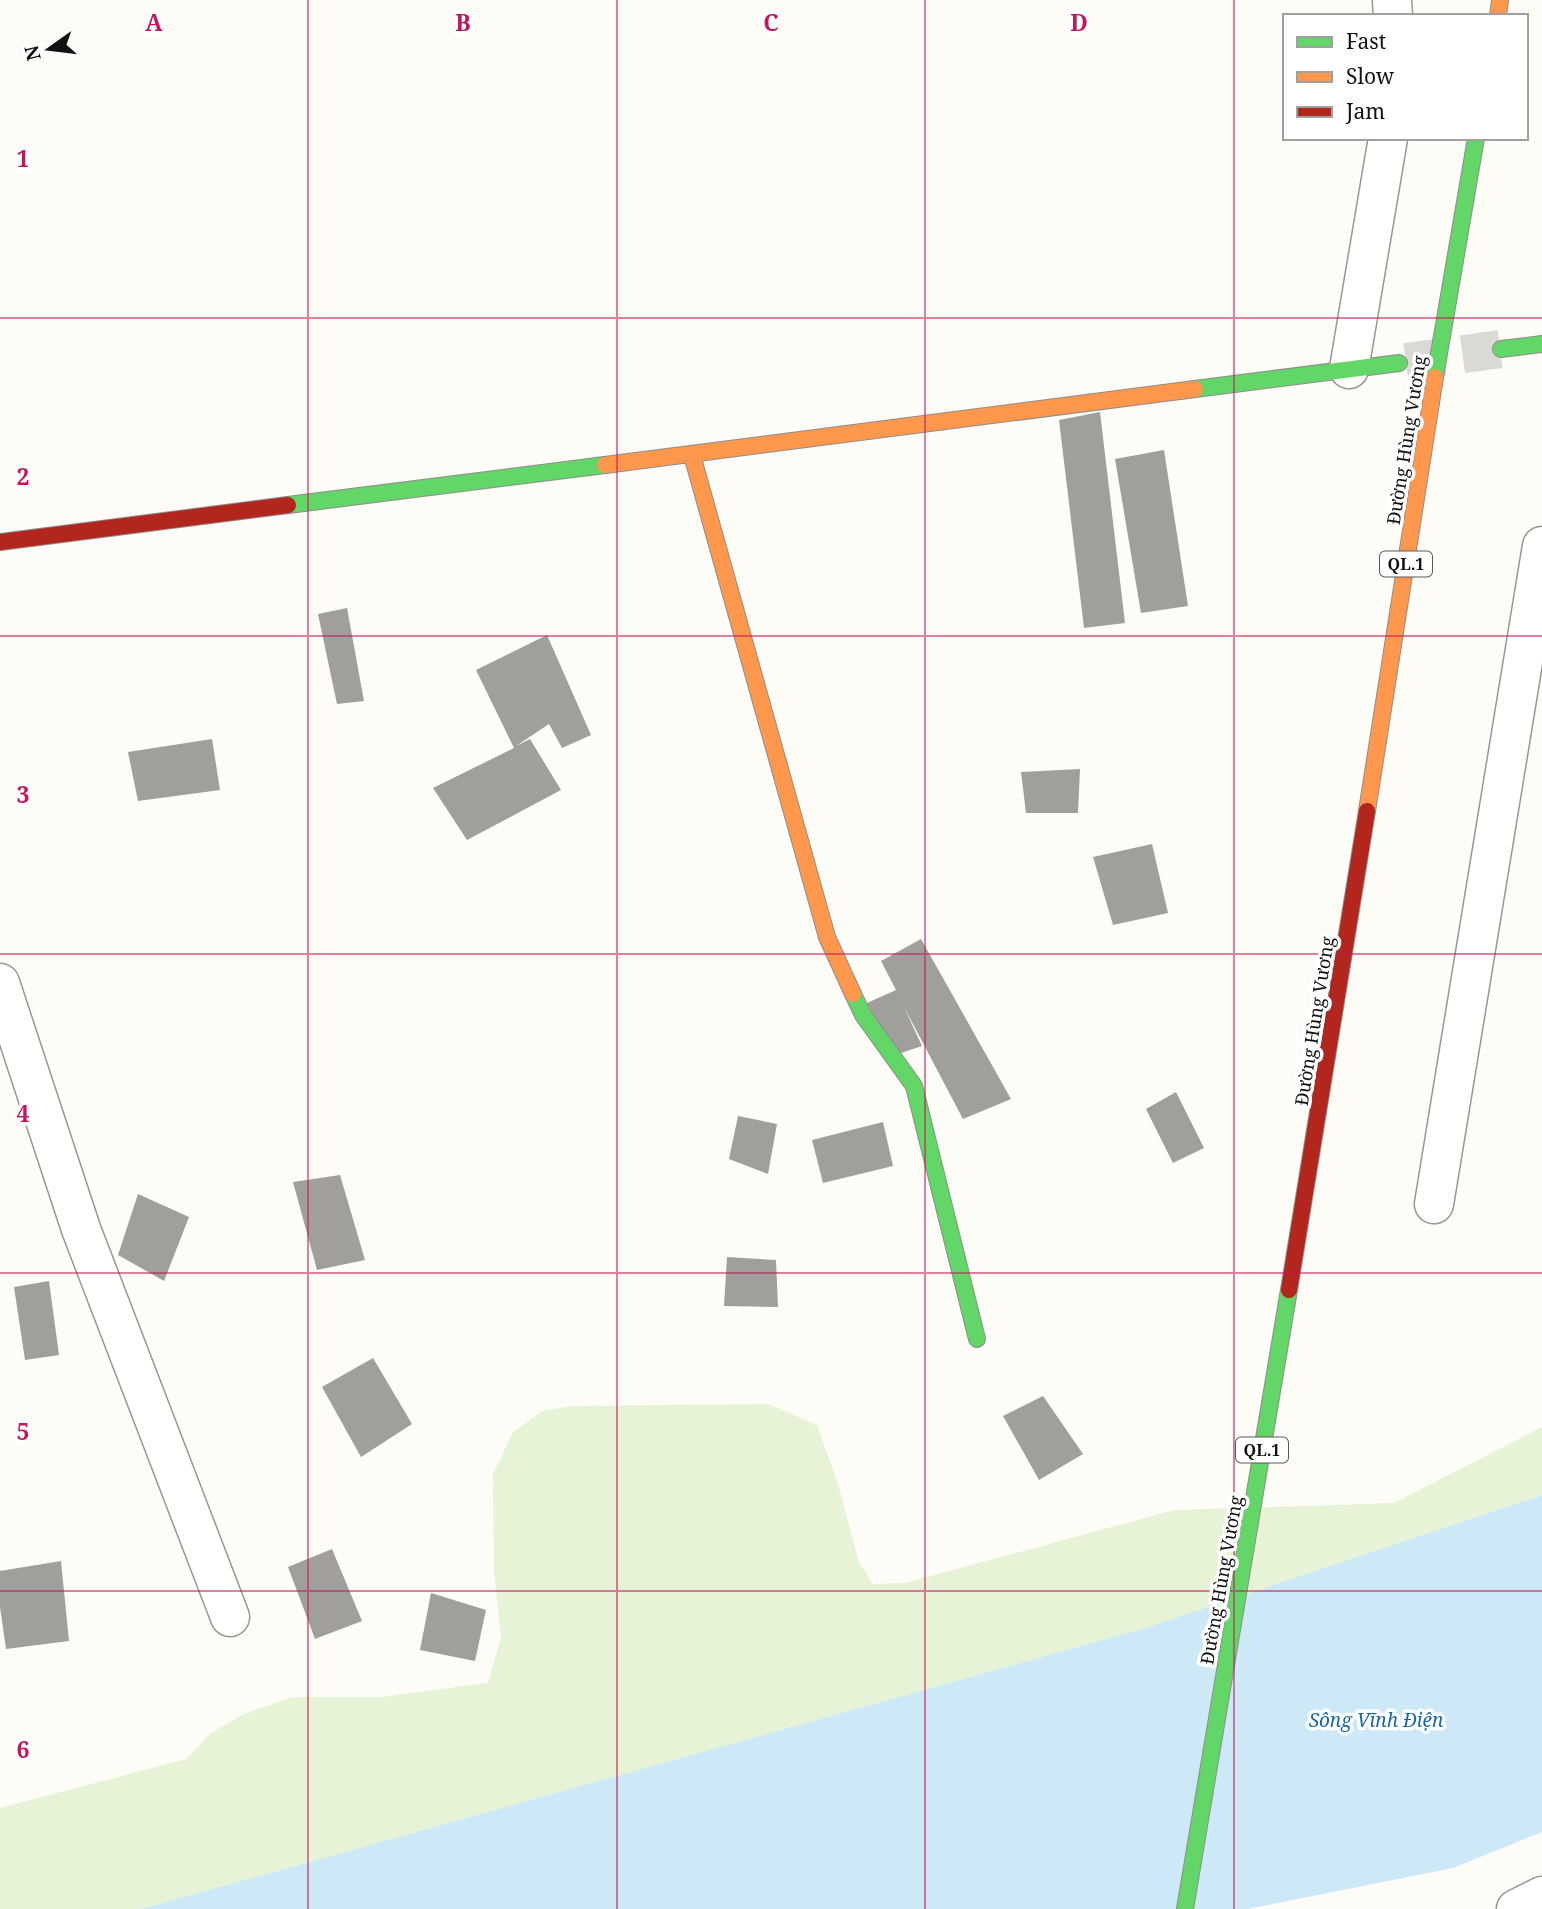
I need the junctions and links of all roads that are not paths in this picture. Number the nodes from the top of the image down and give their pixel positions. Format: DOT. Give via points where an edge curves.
graph roads {
  1 [pos="1388,140"];
  2 [pos="1476,140"];
  3 [pos="1542,344"];
  4 [pos="1501,349"];
  5 [pos="1399,363"];
  6 [pos="1349,369"];
  7 [pos="692,455"];
  8 [pos="0,542"];
  9 [pos="1542,546"];
  10 [pos="0,983"];
  11 [pos="1434,1204"];
  12 [pos="977,1339"];
  13 [pos="230,1618"];
  14 [pos="1542,1896"];
  15 [pos="1185,1909"];
  16 [pos="1516,1909"];
  1 -- 6 [label="street"];
  2 -- 15 [label="main road, Đường Hùng Vương / QL.1"];
  3 -- 4 [label="main road"];
  5 -- 6 [label="main road"];
  6 -- 7 [label="main road"];
  7 -- 8 [label="main road"];
  7 -- 12 [label="main road" via="827,937 863,1016 914,1086"];
  9 -- 11 [label="street"];
  10 -- 13 [label="street" via="81,1229"];
  14 -- 16 [label="street"];
}
